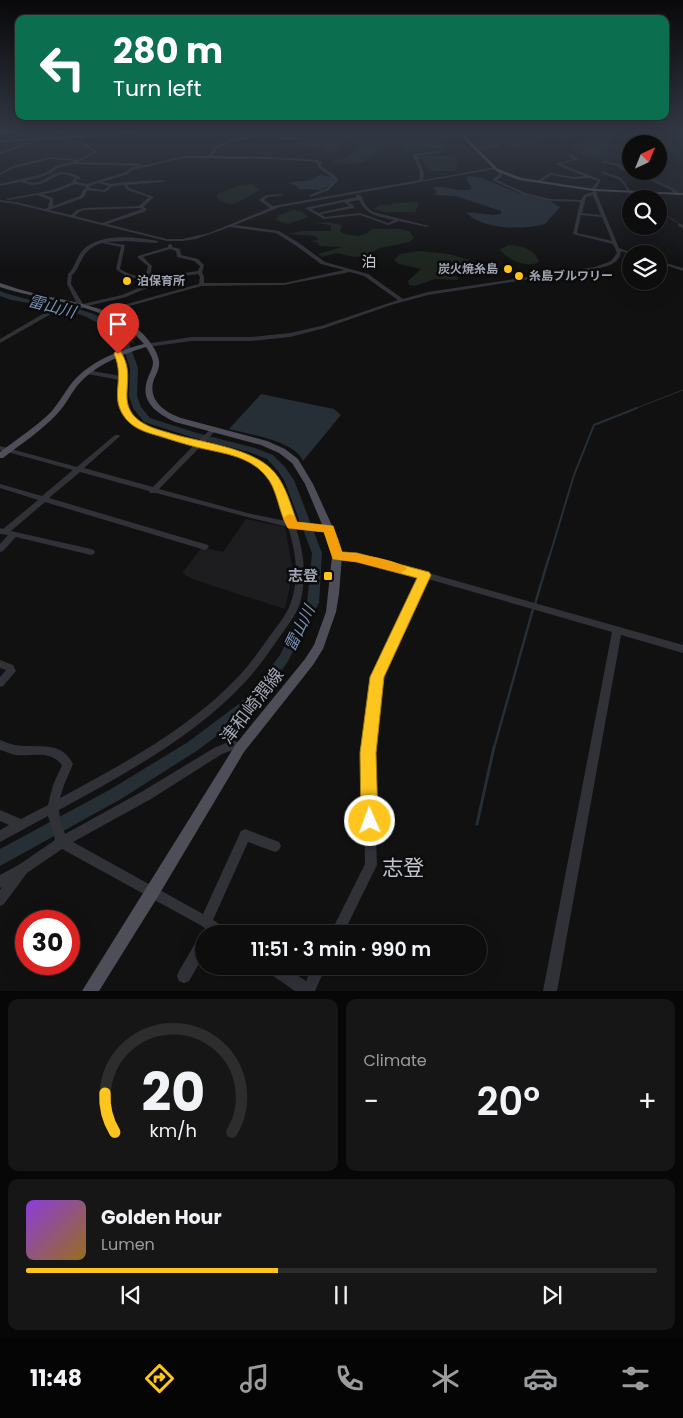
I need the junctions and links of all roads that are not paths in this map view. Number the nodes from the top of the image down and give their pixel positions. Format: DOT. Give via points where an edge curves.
graph roads {
  1 [pos="3,176"];
  2 [pos="31,176"];
  3 [pos="53,176"];
  4 [pos="118,176"];
  5 [pos="333,176"];
  6 [pos="422,176"];
  7 [pos="444,176"];
  8 [pos="500,176"];
  9 [pos="517,176"];
  10 [pos="547,176"];
  11 [pos="563,176"];
  12 [pos="616,176"];
  13 [pos="34,177"];
  14 [pos="77,177"];
  15 [pos="590,177"];
  16 [pos="421,180"];
  17 [pos="652,180"];
  18 [pos="163,181"];
  19 [pos="20,182"];
  20 [pos="98,182"];
  21 [pos="538,182"];
  22 [pos="13,183"];
  23 [pos="75,183"];
  24 [pos="124,183"];
  25 [pos="0,185"];
  26 [pos="33,185"];
  27 [pos="112,185"];
  28 [pos="87,187"];
  29 [pos="630,190"];
  30 [pos="594,191"];
  31 [pos="354,192"];
  32 [pos="622,192"];
  33 [pos="33,194"];
  34 [pos="667,194"];
  35 [pos="677,194"];
  36 [pos="683,194"];
  37 [pos="282,195"];
  38 [pos="361,198"];
  39 [pos="311,200"];
  40 [pos="1,201"];
  41 [pos="345,201"];
  42 [pos="582,202"];
  43 [pos="599,205"];
  44 [pos="52,207"];
  45 [pos="140,207"];
  46 [pos="273,208"];
  47 [pos="45,210"];
  48 [pos="316,214"];
  49 [pos="580,214"];
  50 [pos="604,216"];
  51 [pos="72,217"];
  52 [pos="397,220"];
  53 [pos="102,224"];
  54 [pos="230,226"];
  55 [pos="427,226"];
  56 [pos="122,229"];
  57 [pos="112,239"];
  58 [pos="185,240"];
  59 [pos="100,243"];
  60 [pos="170,246"];
  61 [pos="617,246"];
  62 [pos="622,248"];
  63 [pos="667,265"];
  64 [pos="683,270"];
  65 [pos="348,271"];
  66 [pos="200,272"];
  67 [pos="148,278"];
  68 [pos="0,285"];
  69 [pos="201,285"];
  70 [pos="401,300"];
  71 [pos="80,307"];
  72 [pos="101,312"];
  73 [pos="0,341"];
  74 [pos="147,345"];
  75 [pos="120,354"];
  76 [pos="87,372"];
  77 [pos="124,379"];
  78 [pos="214,429"];
  79 [pos="117,436"];
  80 [pos="198,444"];
  81 [pos="4,449"];
  82 [pos="0,456"];
  83 [pos="78,470"];
  84 [pos="0,486"];
  85 [pos="153,491"];
  86 [pos="44,499"];
  87 [pos="292,525"];
  88 [pos="329,529"];
  89 [pos="3,531"];
  90 [pos="14,534"];
  91 [pos="205,547"];
  92 [pos="0,549"];
  93 [pos="91,552"];
  94 [pos="337,556"];
  95 [pos="425,575"];
  96 [pos="616,631"];
  97 [pos="683,649"];
  98 [pos="0,664"];
  99 [pos="0,683"];
  100 [pos="0,745"];
  101 [pos="240,748"];
  102 [pos="52,809"];
  103 [pos="0,815"];
  104 [pos="20,825"];
  105 [pos="0,836"];
  106 [pos="61,840"];
  107 [pos="275,846"];
  108 [pos="24,868"];
  109 [pos="0,882"];
  110 [pos="152,893"];
  111 [pos="0,900"];
  112 [pos="205,925"];
  113 [pos="213,925"];
  114 [pos="341,925"];
  115 [pos="195,957"];
  116 [pos="285,975"];
  117 [pos="316,975"];
  118 [pos="184,976"];
  119 [pos="90,990"];
  120 [pos="308,990"];
  121 [pos="550,990"];
  1 -- 22 [label="street"];
  2 -- 13 [label="street"];
  3 -- 26 [label="street"];
  4 -- 20 [label="street"];
  5 -- 39 [label="street" via="336,180 328,189 311,196"];
  6 -- 16 [label="street"];
  7 -- 16 [label="street"];
  8 -- 42 [label="street" via="494,180 521,192 550,200"];
  9 -- 21 [label="main road"];
  10 -- 21 [label="street"];
  11 -- 15 [label="street"];
  12 -- 29 [label="street"];
  13 -- 19 [label="street"];
  14 -- 23 [label="street"];
  15 -- 30 [label="street" via="600,181"];
  16 -- 31 [label="street"];
  17 -- 35 [label="street"];
  18 -- 24 [label="street"];
  19 -- 22 [label="street"];
  19 -- 26 [label="street"];
  20 -- 27 [label="street"];
  20 -- 28 [label="street"];
  21 -- 30 [label="main road"];
  22 -- 25 [label="street"];
  23 -- 28 [label="street"];
  23 -- 33 [label="street"];
  24 -- 27 [label="street"];
  24 -- 45 [label="street" via="128,189 152,197"];
  26 -- 33 [label="street"];
  27 -- 28 [label="street" via="105,191"];
  28 -- 44 [label="street" via="82,197"];
  30 -- 32 [label="main road"];
  30 -- 42 [label="street"];
  30 -- 43 [label="street"];
  31 -- 38 [label="street"];
  31 -- 39 [label="street"];
  33 -- 40 [label="street"];
  33 -- 44 [label="street" via="52,199"];
  34 -- 35 [label="main road"];
  35 -- 36 [label="main road"];
  37 -- 46 [label="street" via="267,196 262,200"];
  38 -- 41 [label="street"];
  38 -- 52 [label="street" via="368,211"];
  39 -- 46 [label="street"];
  40 -- 47 [label="street"];
  41 -- 48 [label="street" via="353,207"];
  41 -- 48 [label="street" via="307,208"];
  42 -- 43 [label="street"];
  42 -- 49 [label="street"];
  43 -- 50 [label="street"];
  44 -- 47 [label="street"];
  45 -- 51 [label="street" via="84,210"];
  45 -- 53 [label="street" via="145,210"];
  46 -- 54 [label="street"];
  47 -- 51 [label="street"];
  48 -- 52 [label="street" via="324,218 360,214 389,224"];
  49 -- 50 [label="street"];
  49 -- 61 [label="street" via="576,234"];
  50 -- 61 [label="street"];
  51 -- 53 [label="street"];
  52 -- 55 [label="street"];
  53 -- 56 [label="street"];
  54 -- 58 [label="street"];
  54 -- 65 [label="street" via="277,232 323,263"];
  56 -- 57 [label="street"];
  56 -- 58 [label="street" via="167,240"];
  57 -- 59 [label="street"];
  57 -- 60 [label="street"];
  58 -- 60 [label="street"];
  59 -- 67 [label="street" via="123,246 118,269 130,276"];
  59 -- 71 [label="street" via="82,253 70,274 69,284"];
  60 -- 66 [label="street" via="178,250 179,256 197,261 202,266"];
  60 -- 67 [label="street" via="140,257 150,266"];
  61 -- 62 [label="street"];
  61 -- 70 [label="street" via="617,258 601,266"];
  63 -- 64 [label="street"];
  65 -- 69 [label="street" via="284,284"];
  65 -- 70 [label="street" via="366,275"];
  66 -- 67 [label="street"];
  66 -- 69 [label="street"];
  67 -- 71 [label="street" via="145,287 124,296"];
  68 -- 71 [label="main road, 津和崎潤線"];
  69 -- 72 [label="street"];
  70 -- 74 [label="street" via="290,335"];
  71 -- 72 [label="main road, 津和崎潤線"];
  71 -- 73 [label="street" via="67,315 50,312"];
  72 -- 74 [label="main road, 津和崎潤線" via="132,328"];
  74 -- 75 [label="main road"];
  74 -- 78 [label="main road, 津和崎潤線" via="156,358 148,386 149,397 156,409 165,415"];
  75 -- 76 [label="main road"];
  75 -- 77 [label="street"];
  76 -- 77 [label="street"];
  76 -- 81 [label="main road" via="55,412"];
  77 -- 80 [label="street" via="121,400 130,417 149,430"];
  78 -- 80 [label="street"];
  78 -- 88 [label="main road, 津和崎潤線" via="264,442 289,456 305,476"];
  79 -- 83 [label="street"];
  80 -- 85 [label="street"];
  80 -- 87 [label="street" via="239,454 266,469 276,483"];
  81 -- 82 [label="main road"];
  81 -- 83 [label="street"];
  83 -- 85 [label="street"];
  83 -- 86 [label="street"];
  84 -- 86 [label="street"];
  85 -- 87 [label="street"];
  86 -- 89 [label="street"];
  86 -- 91 [label="street"];
  87 -- 88 [label="street"];
  87 -- 102 [label="street" via="300,561 295,603 291,614 254,665 213,706 180,731"];
  88 -- 94 [label="main road, 津和崎潤線"];
  89 -- 90 [label="street"];
  90 -- 92 [label="street"];
  90 -- 93 [label="street"];
  94 -- 95 [label="street"];
  94 -- 101 [label="main road, 津和崎潤線" via="331,612 319,646"];
  95 -- 96 [label="street"];
  95 -- 114 [label="street" via="377,677 368,753 371,865"];
  96 -- 97 [label="street"];
  96 -- 121 [label="street"];
  98 -- 99 [label="street" via="11,671"];
  100 -- 102 [label="street" via="16,750 41,748 63,756 68,764"];
  101 -- 106 [label="street" via="233,745 218,751 147,795"];
  101 -- 110 [label="main road, 津和崎潤線"];
  102 -- 104 [label="street"];
  102 -- 106 [label="street"];
  103 -- 104 [label="street"];
  104 -- 105 [label="street"];
  106 -- 108 [label="street"];
  106 -- 110 [label="street"];
  107 -- 113 [label="street" via="245,835"];
  108 -- 109 [label="street"];
  108 -- 111 [label="street"];
  110 -- 112 [label="street"];
  110 -- 119 [label="main road, 津和崎潤線"];
  115 -- 118 [label="street"];
  116 -- 120 [label="street"];
  117 -- 120 [label="street"];
}
